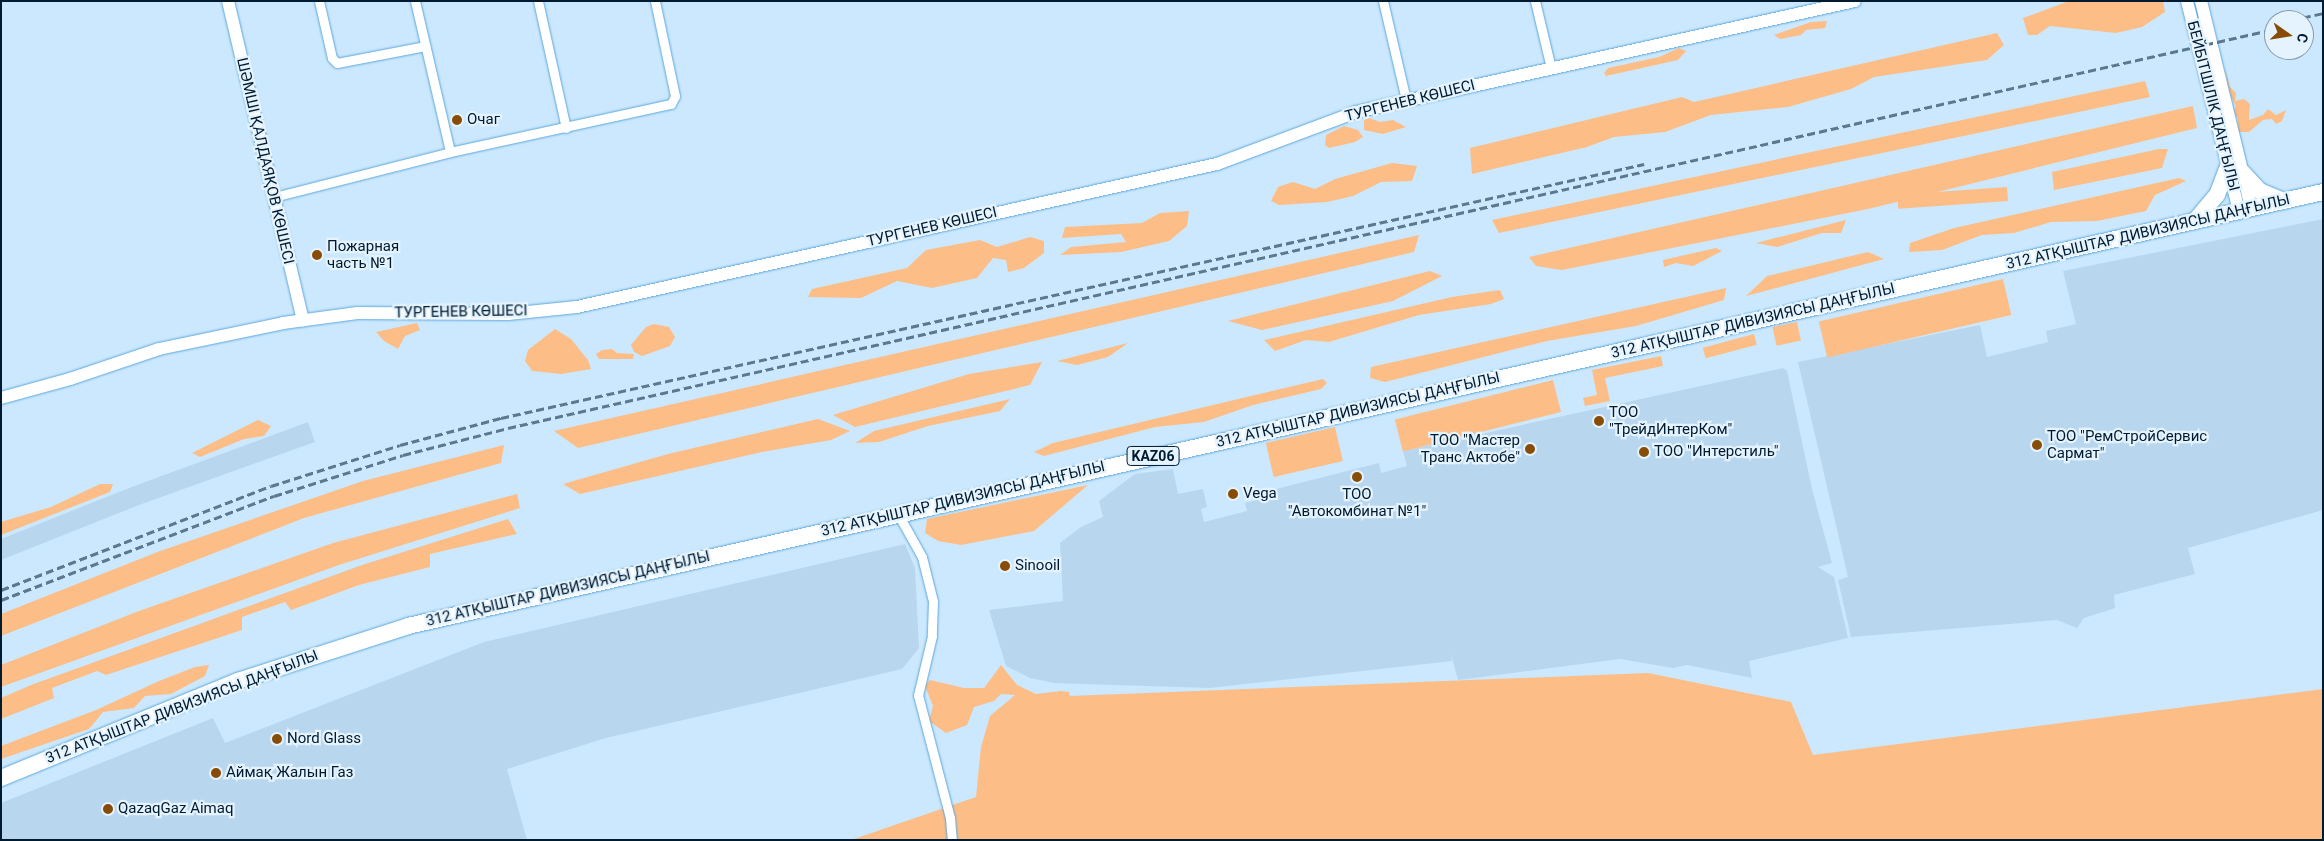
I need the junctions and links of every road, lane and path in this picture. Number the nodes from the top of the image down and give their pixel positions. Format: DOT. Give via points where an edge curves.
graph roads {
  1 [pos="228,1"];
  2 [pos="319,1"];
  3 [pos="415,1"];
  4 [pos="538,1"];
  5 [pos="655,1"];
  6 [pos="1383,1"];
  7 [pos="1535,1"];
  8 [pos="1855,1"];
  9 [pos="2187,1"];
  10 [pos="2201,1"];
  11 [pos="425,46"];
  12 [pos="1551,68"];
  13 [pos="1406,100"];
  14 [pos="566,128"];
  15 [pos="450,152"];
  16 [pos="2235,169"];
  17 [pos="2323,192"];
  18 [pos="274,197"];
  19 [pos="2284,201"];
  20 [pos="2245,210"];
  21 [pos="2195,222"];
  22 [pos="303,320"];
  23 [pos="1,398"];
  24 [pos="898,514"];
  25 [pos="1,778"];
  26 [pos="952,840"];
  1 -- 18 [label="main road, ШӘМШІ ҚАЛДАЯҚОВ КӨШЕСІ"];
  2 -- 11 [label="street" via="332,58 336,63"];
  3 -- 11 [label="street"];
  4 -- 14 [label="street"];
  5 -- 14 [label="street" via="674,101"];
  6 -- 13 [label="street"];
  7 -- 12 [label="street"];
  8 -- 12 [label="main road, ТУРГЕНЕВ КӨШЕСІ"];
  9 -- 16 [label="main road, БЕЙБІТШІЛІК ДАҢҒЫЛЫ"];
  10 -- 16 [label="main road, БЕЙБІТШІЛІК ДАҢҒЫЛЫ"];
  11 -- 15 [label="street"];
  12 -- 13 [label="main road, ТУРГЕНЕВ КӨШЕСІ"];
  13 -- 22 [label="main road, ТУРГЕНЕВ КӨШЕСІ" via="1356,112 1218,164 577,306 508,314 357,313"];
  14 -- 15 [label="street"];
  15 -- 18 [label="street"];
  16 -- 19 [label="highway" via="2260,192"];
  16 -- 20 [label="main road, БЕЙБІТШІЛІК ДАҢҒЫЛЫ"];
  16 -- 21 [label="highway"];
  17 -- 19 [label="highway, 312 АТҚЫШТАР ДИВИЗИЯСЫ ДАҢҒЫЛЫ / KАZ06"];
  18 -- 22 [label="main road, ШӘМШІ ҚАЛДАЯҚОВ КӨШЕСІ"];
  19 -- 20 [label="highway, 312 АТҚЫШТАР ДИВИЗИЯСЫ ДАҢҒЫЛЫ / KАZ06"];
  20 -- 21 [label="highway, 312 АТҚЫШТАР ДИВИЗИЯСЫ ДАҢҒЫЛЫ / KАZ06"];
  21 -- 24 [label="highway, 312 АТҚЫШТАР ДИВИЗИЯСЫ ДАҢҒЫЛЫ / KАZ06"];
  22 -- 23 [label="main road, ТУРГЕНЕВ КӨШЕСІ" via="159,349"];
  24 -- 25 [label="highway, 312 АТҚЫШТАР ДИВИЗИЯСЫ ДАҢҒЫЛЫ / KАZ06" via="394,630 238,682"];
  24 -- 26 [label="street" via="922,557 933,601 932,636 918,695 950,818"];
}
